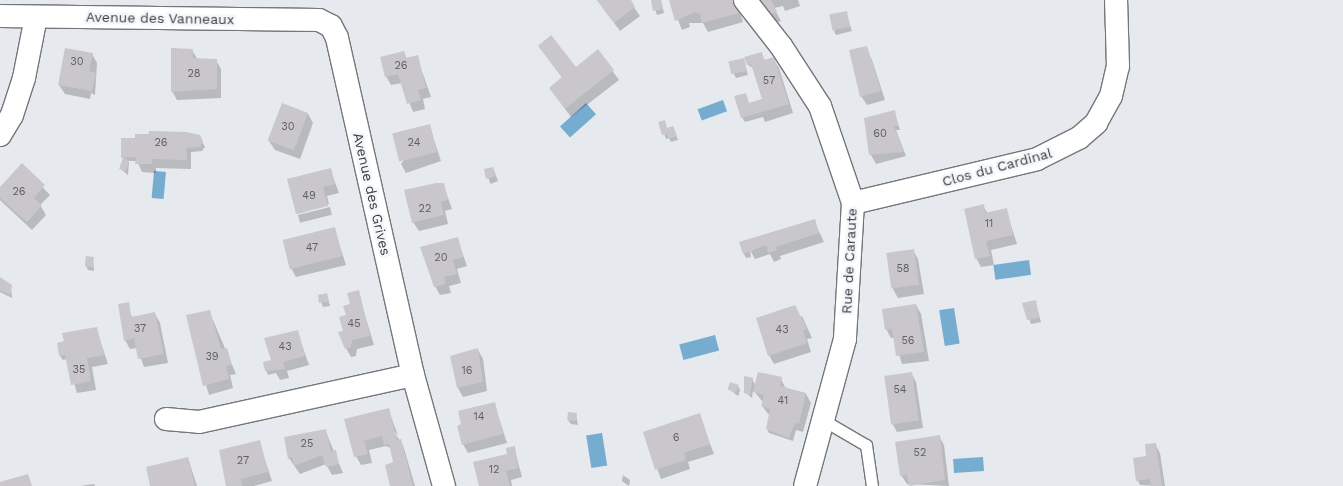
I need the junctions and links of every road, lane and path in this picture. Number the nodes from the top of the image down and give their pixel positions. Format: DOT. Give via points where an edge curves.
graph roads {
  1 [pos="745,0"];
  2 [pos="1116,0"];
  3 [pos="0,16"];
  4 [pos="36,17"];
  5 [pos="319,20"];
  6 [pos="0,135"];
  7 [pos="853,203"];
  8 [pos="413,375"];
  9 [pos="166,419"];
  10 [pos="823,420"];
  11 [pos="444,486"];
  12 [pos="805,486"];
  13 [pos="872,486"];
  1 -- 7 [label="street, Rue de Caraute" via="781,46 820,106"];
  2 -- 7 [label="street, Clos du Cardinal" via="1118,66 1111,96 1096,123 1079,138 1037,159"];
  3 -- 4 [label="street, Avenue des Vanneaux"];
  4 -- 5 [label="street, Avenue des Vanneaux"];
  4 -- 6 [label="street" via="24,78 12,115"];
  5 -- 8 [label="street, Avenue des Grives" via="331,26 337,38"];
  7 -- 10 [label="street, Rue de Caraute" via="845,339"];
  8 -- 9 [label="street" via="199,422"];
  8 -- 11 [label="street, Avenue des Grives"];
  10 -- 12 [label="street, Rue de Caraute"];
  10 -- 13 [label="lane" via="866,445"];
}
